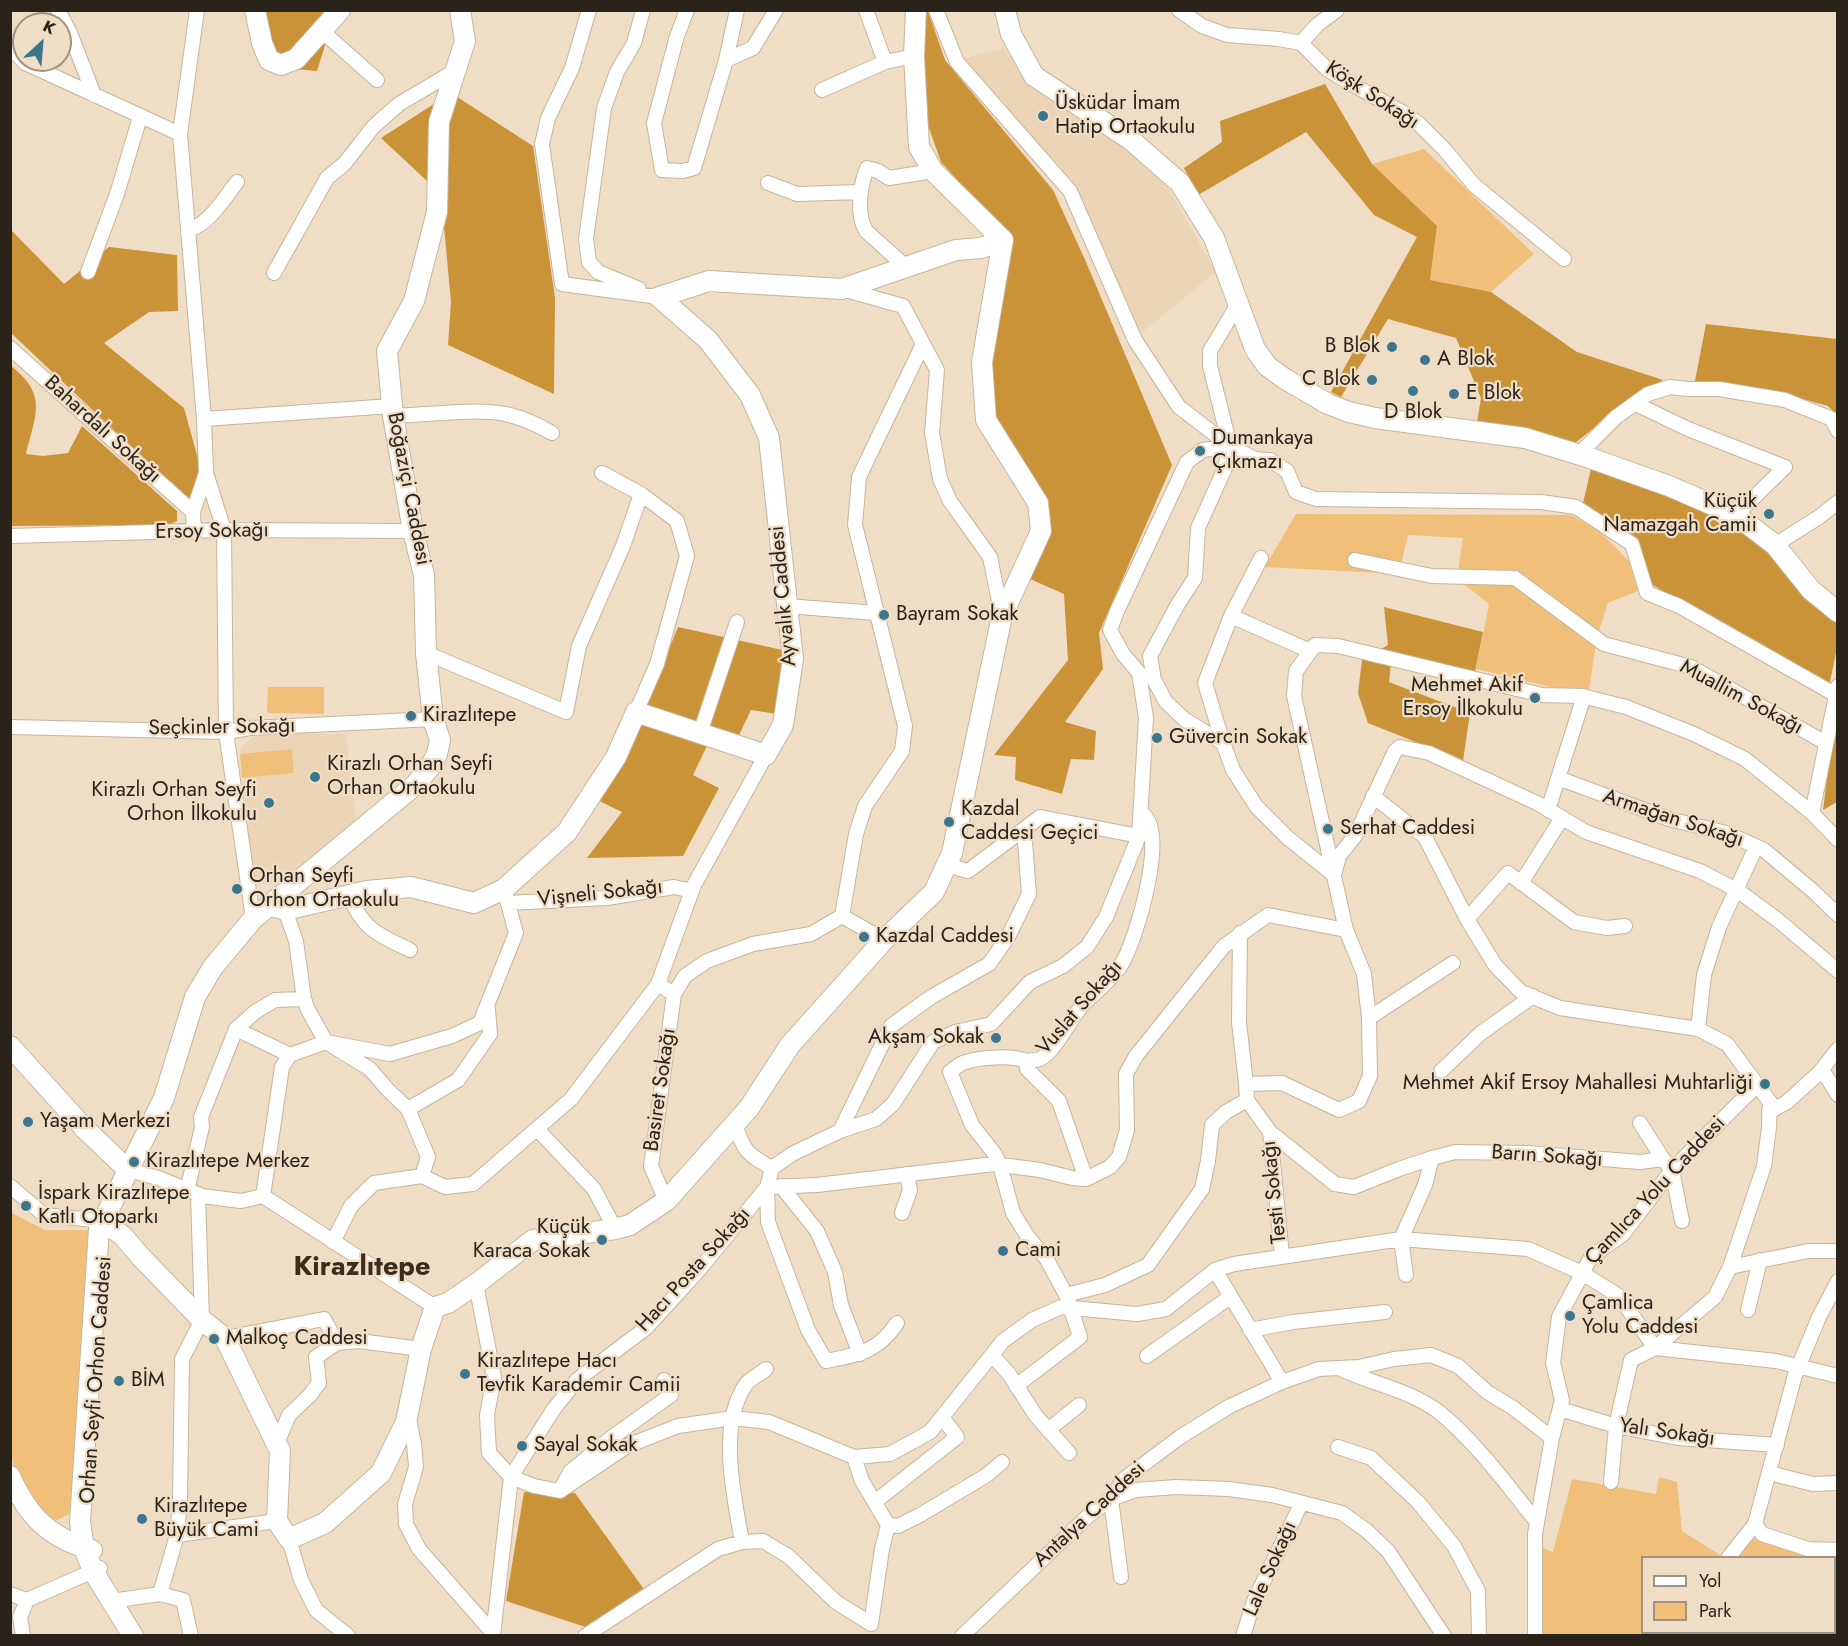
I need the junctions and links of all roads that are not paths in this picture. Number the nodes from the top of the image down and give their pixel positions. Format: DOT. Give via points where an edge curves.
graph roads {
  1 [pos="58,10"];
  2 [pos="197,10"];
  3 [pos="255,10"];
  4 [pos="340,10"];
  5 [pos="460,10"];
  6 [pos="590,10"];
  7 [pos="643,10"];
  8 [pos="687,10"];
  9 [pos="737,10"];
  10 [pos="776,10"];
  11 [pos="866,10"];
  12 [pos="916,10"];
  13 [pos="936,10"];
  14 [pos="1005,10"];
  15 [pos="1179,10"];
  16 [pos="1337,10"];
  17 [pos="322,31"];
  18 [pos="1300,43"];
  19 [pos="10,47"];
  20 [pos="914,56"];
  21 [pos="726,60"];
  22 [pos="885,62"];
  23 [pos="455,71"];
  24 [pos="377,80"];
  25 [pos="822,90"];
  26 [pos="94,95"];
  27 [pos="140,117"];
  28 [pos="180,134"];
  29 [pos="933,171"];
  30 [pos="237,182"];
  31 [pos="768,183"];
  32 [pos="861,192"];
  33 [pos="189,229"];
  34 [pos="1004,240"];
  35 [pos="1564,259"];
  36 [pos="906,267"];
  37 [pos="88,272"];
  38 [pos="274,273"];
  39 [pos="842,290"];
  40 [pos="659,297"];
  41 [pos="1239,302"];
  42 [pos="923,344"];
  43 [pos="10,348"];
  44 [pos="1636,404"];
  45 [pos="393,411"];
  46 [pos="204,419"];
  47 [pos="1838,431"];
  48 [pos="552,433"];
  49 [pos="1230,446"];
  50 [pos="1578,454"];
  51 [pos="206,473"];
  52 [pos="602,473"];
  53 [pos="641,495"];
  54 [pos="1838,502"];
  55 [pos="193,512"];
  56 [pos="1737,515"];
  57 [pos="224,530"];
  58 [pos="413,531"];
  59 [pos="194,532"];
  60 [pos="10,536"];
  61 [pos="1775,546"];
  62 [pos="1261,558"];
  63 [pos="1355,560"];
  64 [pos="788,606"];
  65 [pos="1838,612"];
  66 [pos="876,613"];
  67 [pos="1002,616"];
  68 [pos="1231,616"];
  69 [pos="737,621"];
  70 [pos="1310,651"];
  71 [pos="426,653"];
  72 [pos="1147,681"];
  73 [pos="1837,690"];
  74 [pos="1584,696"];
  75 [pos="636,712"];
  76 [pos="434,719"];
  77 [pos="10,727"];
  78 [pos="226,732"];
  79 [pos="700,733"];
  80 [pos="1223,743"];
  81 [pos="1826,743"];
  82 [pos="766,755"];
  83 [pos="1558,778"];
  84 [pos="1373,796"];
  85 [pos="1548,810"];
  86 [pos="1141,813"];
  87 [pos="1812,813"];
  88 [pos="1562,818"];
  89 [pos="1024,829"];
  90 [pos="1139,836"];
  91 [pos="1838,840"];
  92 [pos="1756,846"];
  93 [pos="946,865"];
  94 [pos="1334,875"];
  95 [pos="1521,883"];
  96 [pos="1737,890"];
  97 [pos="692,891"];
  98 [pos="349,896"];
  99 [pos="506,896"];
  100 [pos="277,908"];
  101 [pos="1838,915"];
  102 [pos="842,916"];
  103 [pos="253,919"];
  104 [pos="1467,919"];
  105 [pos="1625,926"];
  106 [pos="1346,930"];
  107 [pos="1240,933"];
  108 [pos="884,940"];
  109 [pos="410,950"];
  110 [pos="1453,963"];
  111 [pos="1838,971"];
  112 [pos="658,984"];
  113 [pos="674,994"];
  114 [pos="1533,996"];
  115 [pos="304,999"];
  116 [pos="488,1004"];
  117 [pos="1369,1018"];
  118 [pos="236,1029"];
  119 [pos="1698,1029"];
  120 [pos="326,1042"];
  121 [pos="10,1046"];
  122 [pos="1838,1049"];
  123 [pos="290,1055"];
  124 [pos="1026,1061"];
  125 [pos="1441,1071"];
  126 [pos="1819,1073"];
  127 [pos="1246,1084"];
  128 [pos="1757,1085"];
  129 [pos="1838,1095"];
  130 [pos="1247,1100"];
  131 [pos="408,1109"];
  132 [pos="1769,1112"];
  133 [pos="1640,1123"];
  134 [pos="735,1124"];
  135 [pos="537,1129"];
  136 [pos="840,1131"];
  137 [pos="1270,1132"];
  138 [pos="1432,1158"];
  139 [pos="1663,1159"];
  140 [pos="1000,1165"];
  141 [pos="772,1168"];
  142 [pos="127,1169"];
  143 [pos="1672,1170"];
  144 [pos="907,1174"];
  145 [pos="422,1176"];
  146 [pos="1086,1179"];
  147 [pos="10,1186"];
  148 [pos="774,1186"];
  149 [pos="193,1193"];
  150 [pos="263,1196"];
  151 [pos="666,1201"];
  152 [pos="902,1213"];
  153 [pos="104,1221"];
  154 [pos="1682,1221"];
  155 [pos="615,1229"];
  156 [pos="1401,1239"];
  157 [pos="333,1242"];
  158 [pos="1838,1251"];
  159 [pos="1282,1256"];
  160 [pos="1760,1260"];
  161 [pos="1730,1268"];
  162 [pos="1215,1270"];
  163 [pos="1582,1273"];
  164 [pos="1406,1275"];
  165 [pos="1838,1281"];
  166 [pos="476,1284"];
  167 [pos="1230,1297"];
  168 [pos="1068,1301"];
  169 [pos="435,1307"];
  170 [pos="1748,1310"];
  171 [pos="1385,1312"];
  172 [pos="202,1320"];
  173 [pos="897,1323"];
  174 [pos="1250,1330"];
  175 [pos="225,1338"];
  176 [pos="337,1343"];
  177 [pos="421,1348"];
  178 [pos="1655,1348"];
  179 [pos="860,1354"];
  180 [pos="992,1355"];
  181 [pos="1147,1356"];
  182 [pos="1799,1365"];
  183 [pos="1339,1368"];
  184 [pos="766,1370"];
  185 [pos="1838,1376"];
  186 [pos="664,1380"];
  187 [pos="1282,1382"];
  188 [pos="1016,1386"];
  189 [pos="1079,1405"];
  190 [pos="1560,1409"];
  191 [pos="408,1413"];
  192 [pos="942,1417"];
  193 [pos="733,1418"];
  194 [pos="1616,1426"];
  195 [pos="1048,1430"];
  196 [pos="1552,1438"];
  197 [pos="277,1443"];
  198 [pos="1777,1445"];
  199 [pos="1338,1447"];
  200 [pos="1069,1453"];
  201 [pos="854,1457"];
  202 [pos="1002,1462"];
  203 [pos="1769,1473"];
  204 [pos="10,1476"];
  205 [pos="511,1477"];
  206 [pos="1611,1482"];
  207 [pos="1838,1483"];
  208 [pos="560,1491"];
  209 [pos="1111,1499"];
  210 [pos="876,1501"];
  211 [pos="1301,1504"];
  212 [pos="80,1518"];
  213 [pos="277,1521"];
  214 [pos="1537,1522"];
  215 [pos="1755,1524"];
  216 [pos="888,1525"];
  217 [pos="44,1527"];
  218 [pos="177,1535"];
  219 [pos="289,1539"];
  220 [pos="742,1542"];
  221 [pos="1838,1550"];
  222 [pos="1729,1556"];
  223 [pos="92,1559"];
  224 [pos="1122,1577"];
  225 [pos="10,1594"];
  226 [pos="160,1594"];
  227 [pos="27,1600"];
  228 [pos="118,1600"];
  229 [pos="874,1630"];
  230 [pos="493,1634"];
  231 [pos="23,1635"];
  232 [pos="135,1635"];
  233 [pos="191,1635"];
  234 [pos="348,1635"];
  235 [pos="585,1635"];
  236 [pos="962,1635"];
  237 [pos="1243,1635"];
  238 [pos="1444,1635"];
  239 [pos="1479,1635"];
  240 [pos="1535,1635"];
  1 -- 26 [label="street"];
  2 -- 28 [label="street"];
  3 -- 17 [label="street" via="269,60 281,65 296,59"];
  4 -- 17 [label="street"];
  5 -- 23 [label="street, Boğaziçi Caddesi" via="465,41"];
  6 -- 40 [label="street" via="572,68 548,118 542,144 562,284"];
  7 -- 40 [label="street" via="634,43 617,72 604,108 586,239 589,262 598,272"];
  8 -- 21 [label="street" via="654,123 662,170 694,168"];
  9 -- 21 [label="street"];
  10 -- 21 [label="street" via="753,48"];
  11 -- 22 [label="street"];
  12 -- 20 [label="street"];
  13 -- 49 [label="street" via="957,62 1070,191 1135,340 1179,407"];
  14 -- 41 [label="street" via="1011,33 1034,76 1131,140 1180,183 1214,238"];
  15 -- 18 [label="street" via="1202,26 1227,35"];
  16 -- 18 [label="street"];
  17 -- 24 [label="street"];
  18 -- 35 [label="street, Köşk Sokağı" via="1327,69 1419,124 1481,192"];
  19 -- 26 [label="street" via="25,63"];
  20 -- 22 [label="street"];
  20 -- 29 [label="street" via="919,147"];
  22 -- 25 [label="street"];
  23 -- 38 [label="street" via="399,104 327,178"];
  23 -- 45 [label="street, Boğaziçi Caddesi" via="439,122 437,212 414,300 387,351"];
  26 -- 27 [label="street"];
  27 -- 28 [label="street"];
  27 -- 37 [label="street"];
  28 -- 33 [label="street"];
  29 -- 32 [label="street" via="889,178 867,168"];
  29 -- 34 [label="street"];
  30 -- 33 [label="street" via="206,220"];
  31 -- 32 [label="street" via="797,194"];
  32 -- 36 [label="street" via="861,223"];
  33 -- 46 [label="street"];
  34 -- 36 [label="street" via="981,248 956,250"];
  34 -- 67 [label="street" via="982,362 986,420 1038,503 1041,531"];
  36 -- 39 [label="street"];
  39 -- 40 [label="street" via="710,281"];
  39 -- 42 [label="street" via="903,306"];
  40 -- 64 [label="street, Ayvalık Caddesi" via="708,340 750,395 770,438"];
  41 -- 49 [label="street" via="1210,351 1210,366"];
  41 -- 50 [label="street" via="1255,349 1267,366 1328,404 1375,418 1525,438"];
  42 -- 66 [label="street" via="860,477 855,525"];
  42 -- 67 [label="street" via="937,370 932,433 940,479 950,501 990,557"];
  43 -- 55 [label="street, Bahardalı Sokağı"];
  44 -- 47 [label="street" via="1648,394 1670,387 1719,388 1785,400 1832,419"];
  44 -- 50 [label="street" via="1616,417"];
  44 -- 56 [label="street" via="1785,467"];
  45 -- 46 [label="street"];
  45 -- 48 [label="street" via="496,413"];
  45 -- 58 [label="street, Boğaziçi Caddesi"];
  46 -- 51 [label="street"];
  49 -- 72 [label="street" via="1225,468 1198,528 1195,578 1150,656"];
  49 -- 72 [label="street" via="1203,450 1187,462 1110,630 1123,654"];
  49 -- 73 [label="street" via="1255,459 1270,460 1287,471 1296,492 1316,499 1541,502 1576,507 1632,544 1647,593"];
  50 -- 56 [label="street"];
  51 -- 55 [label="street"];
  51 -- 57 [label="street"];
  52 -- 53 [label="street"];
  53 -- 71 [label="street" via="579,646 566,712"];
  53 -- 75 [label="street" via="677,521 687,556 657,664"];
  54 -- 61 [label="street"];
  55 -- 59 [label="street"];
  56 -- 61 [label="street"];
  57 -- 58 [label="street, Ersoy Sokağı"];
  57 -- 59 [label="street, Ersoy Sokağı"];
  57 -- 78 [label="street"];
  58 -- 71 [label="street, Boğaziçi Caddesi" via="424,575"];
  59 -- 60 [label="street, Ersoy Sokağı"];
  61 -- 65 [label="street" via="1811,590"];
  62 -- 68 [label="street"];
  63 -- 81 [label="street, Muallim Sokağı" via="1432,576 1515,578 1604,644 1691,667"];
  64 -- 66 [label="street"];
  64 -- 82 [label="street, Ayvalık Caddesi" via="793,659 783,725"];
  66 -- 102 [label="street" via="905,726 902,751 865,806 856,834"];
  67 -- 93 [label="street" via="952,853"];
  68 -- 70 [label="street"];
  68 -- 80 [label="street" via="1205,683"];
  69 -- 79 [label="street"];
  70 -- 74 [label="street" via="1314,645 1338,646 1542,695"];
  70 -- 94 [label="street" via="1296,671 1294,696"];
  71 -- 76 [label="street, Boğaziçi Caddesi"];
  72 -- 80 [label="street" via="1178,713"];
  72 -- 86 [label="street"];
  73 -- 81 [label="street"];
  74 -- 83 [label="street"];
  74 -- 87 [label="street" via="1626,707 1745,759"];
  75 -- 79 [label="street"];
  75 -- 99 [label="street" via="616,757 567,832"];
  76 -- 78 [label="street, Seçkinler Sokağı"];
  76 -- 100 [label="street, Boğaziçi Caddesi" via="440,740 437,754 416,785"];
  77 -- 78 [label="street, Seçkinler Sokağı"];
  78 -- 103 [label="street"];
  79 -- 82 [label="street"];
  80 -- 94 [label="street" via="1233,770 1256,806"];
  81 -- 87 [label="street"];
  82 -- 97 [label="street"];
  83 -- 85 [label="street"];
  83 -- 92 [label="street, Armağan Sokağı"];
  84 -- 85 [label="street" via="1400,747 1429,753"];
  84 -- 94 [label="street" via="1355,836 1339,856"];
  84 -- 104 [label="street" via="1425,837"];
  85 -- 88 [label="street"];
  86 -- 90 [label="street"];
  86 -- 124 [label="street, Vuslat Sokağı" via="1149,824 1153,855 1145,897 1122,965 1075,1014 1041,1059"];
  87 -- 91 [label="street"];
  88 -- 95 [label="street"];
  88 -- 96 [label="street" via="1586,832 1700,870"];
  89 -- 90 [label="street" via="1040,817"];
  89 -- 93 [label="street" via="968,871"];
  89 -- 136 [label="street" via="1029,894 1008,937 989,964 931,997 891,1026"];
  90 -- 136 [label="street" via="1106,918 1087,947 1063,966 1030,981 991,1024 955,1032 933,1042 893,1104 876,1119"];
  92 -- 96 [label="street"];
  92 -- 101 [label="street, Armağan Sokağı"];
  93 -- 108 [label="street" via="934,892"];
  94 -- 106 [label="street"];
  95 -- 104 [label="street" via="1508,873"];
  95 -- 105 [label="street" via="1574,922 1607,928"];
  96 -- 111 [label="street"];
  96 -- 119 [label="street" via="1719,927 1704,975"];
  97 -- 99 [label="street, Vişneli Sokağı" via="674,886 607,898"];
  97 -- 112 [label="street"];
  98 -- 99 [label="street" via="411,887 474,903"];
  98 -- 100 [label="street"];
  98 -- 109 [label="street" via="357,915 369,929"];
  99 -- 116 [label="street" via="516,933"];
  100 -- 103 [label="street, Orhan Seyfi Orhon Caddesi"];
  100 -- 115 [label="street" via="296,941"];
  102 -- 108 [label="street"];
  102 -- 113 [label="street" via="812,934 753,944 707,961 685,976"];
  103 -- 142 [label="street, Orhan Seyfi Orhon Caddesi" via="229,945 195,997 164,1098"];
  104 -- 114 [label="street" via="1495,965 1521,992"];
  106 -- 107 [label="street" via="1268,915"];
  106 -- 117 [label="street" via="1364,974"];
  107 -- 127 [label="street" via="1239,1022"];
  107 -- 146 [label="street" via="1224,946 1136,1056 1126,1074 1126,1130 1119,1157 1110,1167"];
  108 -- 134 [label="street" via="790,1045"];
  110 -- 117 [label="street"];
  112 -- 113 [label="street"];
  112 -- 135 [label="street" via="571,1099"];
  113 -- 151 [label="street, Basiret Sokağı" via="651,1166"];
  114 -- 119 [label="street" via="1560,1008"];
  114 -- 125 [label="street" via="1481,1033"];
  115 -- 118 [label="street" via="275,1000"];
  115 -- 120 [label="street"];
  116 -- 120 [label="street" via="480,1023 452,1036 390,1054"];
  116 -- 131 [label="street" via="490,1034 458,1080"];
  117 -- 127 [label="street" via="1371,1076 1359,1101 1347,1108 1329,1107 1282,1083"];
  118 -- 123 [label="street"];
  118 -- 149 [label="street" via="201,1117"];
  119 -- 128 [label="street" via="1727,1044"];
  120 -- 123 [label="street"];
  120 -- 131 [label="street" via="370,1069"];
  121 -- 142 [label="street"];
  122 -- 126 [label="street"];
  123 -- 150 [label="street" via="282,1067"];
  124 -- 140 [label="street" via="1001,1057 962,1063 950,1072 972,1125"];
  124 -- 146 [label="street" via="1027,1069 1059,1101"];
  126 -- 129 [label="street" via="1826,1076"];
  126 -- 132 [label="street" via="1787,1102"];
  127 -- 130 [label="street"];
  128 -- 132 [label="street" via="1770,1102"];
  128 -- 143 [label="street, Çamlıca Yolu Caddesi"];
  130 -- 137 [label="street, Testi Sokağı"];
  130 -- 168 [label="street" via="1212,1125 1202,1189 1148,1265"];
  131 -- 145 [label="street" via="428,1157"];
  132 -- 161 [label="street" via="1764,1167"];
  133 -- 139 [label="street"];
  134 -- 141 [label="street" via="749,1155"];
  134 -- 151 [label="street"];
  135 -- 145 [label="street" via="473,1184 445,1187"];
  135 -- 155 [label="street" via="594,1189"];
  136 -- 141 [label="street"];
  137 -- 138 [label="street, Barın Sokağı" via="1335,1184 1345,1186 1354,1187"];
  137 -- 159 [label="street, Testi Sokağı"];
  138 -- 139 [label="street, Barın Sokağı" via="1455,1152 1640,1162"];
  138 -- 156 [label="street" via="1425,1185"];
  139 -- 143 [label="street"];
  140 -- 144 [label="street"];
  140 -- 146 [label="street"];
  140 -- 168 [label="street" via="1013,1213 1046,1258"];
  141 -- 148 [label="street"];
  142 -- 149 [label="street"];
  142 -- 153 [label="street, Orhan Seyfi Orhon Caddesi"];
  143 -- 154 [label="street"];
  143 -- 163 [label="street, Çamlıca Yolu Caddesi" via="1623,1234 1591,1257"];
  144 -- 148 [label="street"];
  144 -- 152 [label="street" via="910,1190"];
  145 -- 157 [label="street" via="374,1183 351,1206"];
  147 -- 153 [label="street" via="44,1215"];
  148 -- 179 [label="street" via="817,1231 835,1272 841,1305"];
  148 -- 179 [label="street" via="768,1222 808,1329 826,1362"];
  148 -- 205 [label="street, Hacı Posta Sokağı" via="646,1328 577,1380 552,1410"];
  149 -- 150 [label="street" via="241,1201"];
  149 -- 172 [label="street"];
  150 -- 157 [label="street"];
  151 -- 155 [label="street" via="630,1225"];
  153 -- 172 [label="street"];
  153 -- 212 [label="street" via="99,1229 96,1259"];
  153 -- 223 [label="street, Orhan Seyfi Orhon Caddesi" via="107,1230 88,1507"];
  155 -- 166 [label="street" via="533,1240"];
  156 -- 159 [label="street"];
  156 -- 163 [label="street" via="1527,1249"];
  156 -- 164 [label="street"];
  157 -- 169 [label="street"];
  158 -- 160 [label="street" via="1808,1251"];
  159 -- 162 [label="street"];
  160 -- 161 [label="street"];
  160 -- 170 [label="street"];
  161 -- 178 [label="street" via="1715,1297"];
  162 -- 167 [label="street"];
  162 -- 168 [label="street" via="1166,1309 1137,1314"];
  163 -- 178 [label="street" via="1619,1296"];
  163 -- 190 [label="street, Çamlıca Yolu Caddesi" via="1559,1317 1553,1363 1562,1400"];
  165 -- 182 [label="street"];
  166 -- 169 [label="street"];
  166 -- 205 [label="street" via="494,1377 487,1415 489,1453"];
  167 -- 174 [label="street"];
  167 -- 181 [label="street"];
  168 -- 180 [label="street" via="1032,1320 1003,1341"];
  168 -- 188 [label="street" via="1080,1337"];
  169 -- 177 [label="street"];
  171 -- 174 [label="street"];
  172 -- 175 [label="street"];
  172 -- 218 [label="street" via="182,1359"];
  173 -- 179 [label="street" via="878,1345"];
  174 -- 187 [label="street"];
  175 -- 176 [label="street" via="324,1319"];
  175 -- 197 [label="street"];
  176 -- 177 [label="street" via="359,1341"];
  176 -- 197 [label="street" via="316,1357 319,1383 289,1415"];
  177 -- 191 [label="street"];
  178 -- 182 [label="street"];
  178 -- 194 [label="street" via="1630,1360"];
  180 -- 188 [label="street"];
  180 -- 192 [label="street"];
  182 -- 185 [label="street"];
  182 -- 198 [label="street"];
  183 -- 187 [label="street, Antalya Caddesi" via="1319,1369"];
  183 -- 196 [label="street, Antalya Caddesi" via="1431,1355 1458,1366 1487,1392"];
  183 -- 214 [label="street" via="1407,1394 1438,1412 1482,1454"];
  184 -- 193 [label="street" via="747,1383"];
  186 -- 208 [label="street" via="671,1395 570,1472"];
  187 -- 209 [label="street, Antalya Caddesi" via="1230,1406 1180,1437 1124,1479"];
  188 -- 195 [label="street"];
  189 -- 195 [label="street"];
  190 -- 194 [label="street, Yalı Sokağı"];
  190 -- 196 [label="street"];
  191 -- 219 [label="street" via="381,1473 325,1523"];
  191 -- 230 [label="street" via="416,1467 405,1504 406,1524 419,1549"];
  192 -- 201 [label="street" via="930,1432 890,1454"];
  192 -- 210 [label="street" via="957,1437"];
  193 -- 201 [label="street" via="769,1422"];
  193 -- 208 [label="street" via="678,1426 627,1446"];
  193 -- 220 [label="street" via="731,1485"];
  194 -- 198 [label="street, Yalı Sokağı" via="1678,1438"];
  194 -- 206 [label="street"];
  195 -- 200 [label="street"];
  196 -- 214 [label="street"];
  197 -- 213 [label="street"];
  198 -- 203 [label="street"];
  199 -- 239 [label="street" via="1371,1458 1418,1502 1454,1546 1478,1591"];
  201 -- 210 [label="street" via="862,1481"];
  202 -- 216 [label="street" via="920,1515 898,1526"];
  203 -- 207 [label="street" via="1813,1484"];
  203 -- 215 [label="street"];
  204 -- 217 [label="street" via="26,1507"];
  205 -- 208 [label="street"];
  205 -- 230 [label="street, Hacı Posta Sokağı"];
  209 -- 211 [label="street" via="1136,1490 1176,1487 1251,1492"];
  209 -- 224 [label="street"];
  209 -- 236 [label="street, Antalya Caddesi"];
  210 -- 216 [label="street"];
  211 -- 237 [label="street, Lale Sokağı" via="1254,1601"];
  211 -- 238 [label="street" via="1341,1513 1374,1538 1401,1568"];
  212 -- 217 [label="street" via="66,1529"];
  212 -- 223 [label="street"];
  213 -- 218 [label="street"];
  213 -- 219 [label="street"];
  214 -- 240 [label="street"];
  215 -- 221 [label="street" via="1762,1534 1808,1549"];
  215 -- 222 [label="street"];
  216 -- 229 [label="street"];
  217 -- 223 [label="street"];
  218 -- 226 [label="street"];
  219 -- 234 [label="street" via="301,1580 316,1610"];
  220 -- 229 [label="street" via="763,1541 788,1556 836,1602"];
  220 -- 235 [label="street" via="718,1549"];
  223 -- 227 [label="street"];
  223 -- 228 [label="street, Orhan Seyfi Orhon Caddesi"];
  223 -- 232 [label="street"];
  225 -- 227 [label="street"];
  226 -- 228 [label="street"];
  226 -- 233 [label="street" via="183,1600"];
  227 -- 231 [label="street" via="20,1617"];
  228 -- 232 [label="street, Orhan Seyfi Orhon Caddesi"];
}
